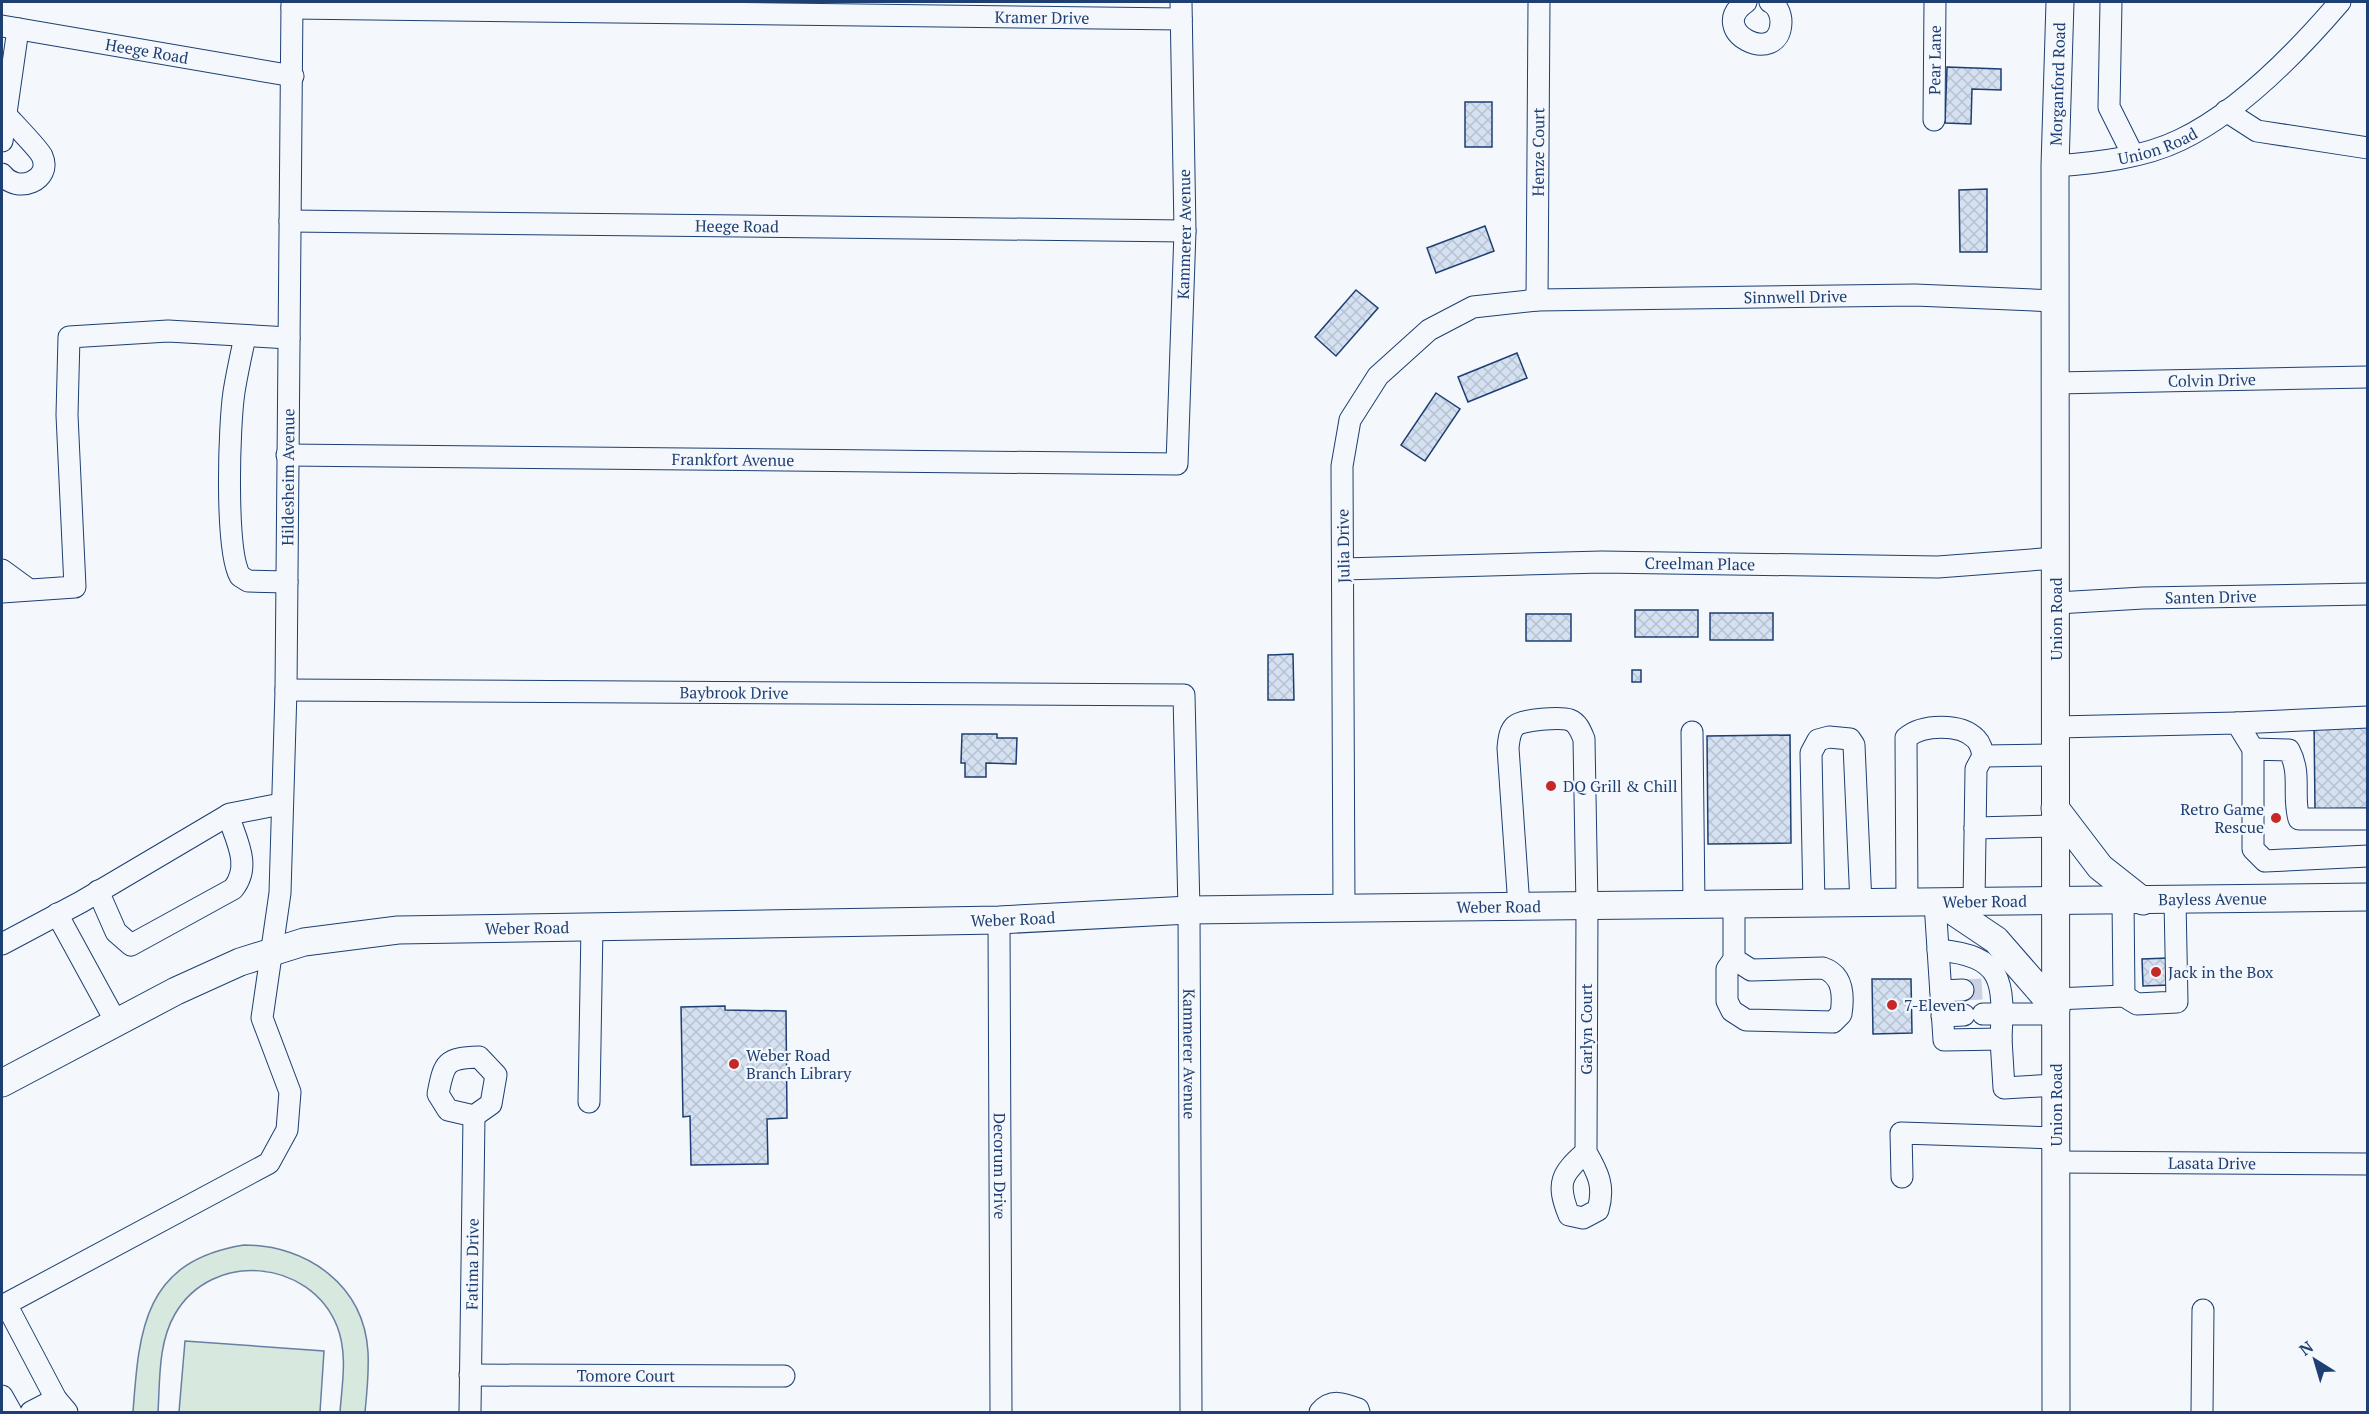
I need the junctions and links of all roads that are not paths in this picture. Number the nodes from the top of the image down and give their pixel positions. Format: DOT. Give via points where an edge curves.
graph roads {
  1 [pos="1539,2"];
  2 [pos="1746,2"];
  3 [pos="1773,2"];
  4 [pos="1935,2"];
  5 [pos="2060,2"];
  6 [pos="2111,2"];
  7 [pos="2340,2"];
  8 [pos="292,4"];
  9 [pos="1181,10"];
  10 [pos="10,28"];
  11 [pos="293,76"];
  12 [pos="2226,111"];
  13 [pos="5,114"];
  14 [pos="1934,120"];
  15 [pos="2,141"];
  16 [pos="2367,148"];
  17 [pos="2133,154"];
  18 [pos="2055,166"];
  19 [pos="2,174"];
  20 [pos="290,220"];
  21 [pos="1185,231"];
  22 [pos="1537,300"];
  23 [pos="2055,301"];
  24 [pos="245,337"];
  25 [pos="289,338"];
  26 [pos="2367,377"];
  27 [pos="2056,383"];
  28 [pos="287,455"];
  29 [pos="1177,464"];
  30 [pos="2056,558"];
  31 [pos="1343,569"];
  32 [pos="2,570"];
  33 [pos="287,582"];
  34 [pos="28,590"];
  35 [pos="2,592"];
  36 [pos="2367,594"];
  37 [pos="2057,603"];
  38 [pos="286,690"];
  39 [pos="1184,695"];
  40 [pos="2367,717"];
  41 [pos="2237,723"];
  42 [pos="2056,727"];
  43 [pos="1692,732"];
  44 [pos="2253,749"];
  45 [pos="2055,754"];
  46 [pos="1983,756"];
  47 [pos="281,804"];
  48 [pos="228,815"];
  49 [pos="2055,817"];
  50 [pos="2367,819"];
  51 [pos="1975,828"];
  52 [pos="2367,856"];
  53 [pos="98,891"];
  54 [pos="2367,897"];
  55 [pos="2175,900"];
  56 [pos="2133,901"];
  57 [pos="2056,902"];
  58 [pos="1938,903"];
  59 [pos="1974,903"];
  60 [pos="1814,904"];
  61 [pos="1861,904"];
  62 [pos="1907,904"];
  63 [pos="1694,905"];
  64 [pos="1734,905"];
  65 [pos="1520,907"];
  66 [pos="1587,907"];
  67 [pos="1344,908"];
  68 [pos="1189,910"];
  69 [pos="57,914"];
  70 [pos="999,920"];
  71 [pos="592,926"];
  72 [pos="2,944"];
  73 [pos="274,950"];
  74 [pos="1938,950"];
  75 [pos="1734,959"];
  76 [pos="1982,989"];
  77 [pos="1941,991"];
  78 [pos="2124,996"];
  79 [pos="2056,1008"];
  80 [pos="1983,1014"];
  81 [pos="1942,1016"];
  82 [pos="116,1022"];
  83 [pos="2001,1039"];
  84 [pos="2,1083"];
  85 [pos="2056,1085"];
  86 [pos="589,1102"];
  87 [pos="474,1116"];
  88 [pos="2056,1150"];
  89 [pos="1586,1152"];
  90 [pos="2367,1164"];
  91 [pos="1902,1177"];
  92 [pos="4,1305"];
  93 [pos="2203,1310"];
  94 [pos="470,1375"];
  95 [pos="784,1376"];
  96 [pos="2,1395"];
  97 [pos="61,1406"];
  98 [pos="11,1413"];
  99 [pos="31,1413"];
  100 [pos="470,1413"];
  101 [pos="1001,1413"];
  102 [pos="1191,1413"];
  103 [pos="1320,1413"];
  104 [pos="1359,1413"];
  105 [pos="2056,1413"];
  106 [pos="2202,1413"];
  1 -- 22 [label="street, Henze Court"];
  2 -- 3 [label="street" via="1737,11 1735,27 1743,40 1757,45 1771,41 1780,29 1780,15"];
  4 -- 14 [label="street, Pear Lane"];
  5 -- 18 [label="main road, Morganford Road"];
  6 -- 17 [label="street" via="2109,107"];
  7 -- 12 [label="street, Union Road"];
  8 -- 9 [label="street, Kramer Drive"];
  8 -- 11 [label="street, Hildesheim Avenue"];
  9 -- 21 [label="street, Kammerer Avenue"];
  10 -- 11 [label="street, Heege Road"];
  10 -- 13 [label="street"];
  11 -- 20 [label="street, Hildesheim Avenue"];
  12 -- 16 [label="street" via="2258,131"];
  12 -- 17 [label="street, Union Road" via="2179,141"];
  13 -- 15 [label="street"];
  13 -- 19 [label="street" via="42,156 44,167 38,178 26,185 14,184"];
  17 -- 18 [label="street, Union Road"];
  18 -- 23 [label="main road, Union Road"];
  20 -- 21 [label="street, Heege Road"];
  20 -- 25 [label="street, Hildesheim Avenue"];
  21 -- 29 [label="street, Kammerer Avenue"];
  22 -- 23 [label="street, Sinnwell Drive" via="1915,295"];
  22 -- 31 [label="street, Julia Drive" via="1473,307 1429,330 1378,376 1350,420 1342,466"];
  23 -- 27 [label="main road, Union Road"];
  24 -- 25 [label="street"];
  24 -- 33 [label="street" via="231,423 231,548 240,576"];
  24 -- 34 [label="street" via="168,331 69,337 67,415 75,587"];
  25 -- 28 [label="street, Hildesheim Avenue"];
  26 -- 27 [label="street, Colvin Drive"];
  27 -- 30 [label="main road, Union Road"];
  28 -- 29 [label="street, Frankfort Avenue"];
  28 -- 33 [label="street, Hildesheim Avenue"];
  30 -- 31 [label="street, Creelman Place" via="1938,567 1602,562"];
  30 -- 37 [label="main road, Union Road"];
  31 -- 67 [label="street, Julia Drive"];
  32 -- 34 [label="street"];
  33 -- 38 [label="street, Hildesheim Avenue"];
  34 -- 35 [label="street"];
  36 -- 37 [label="street, Santen Drive"];
  37 -- 42 [label="main road, Union Road"];
  38 -- 39 [label="street, Baybrook Drive"];
  38 -- 47 [label="street, Hildesheim Avenue"];
  39 -- 68 [label="street, Kammerer Avenue"];
  40 -- 41 [label="street"];
  41 -- 42 [label="street"];
  41 -- 44 [label="street"];
  42 -- 45 [label="main road, Union Road"];
  43 -- 63 [label="street"];
  44 -- 50 [label="street" via="2289,750 2297,764 2299,819"];
  44 -- 52 [label="street" via="2253,849 2265,861"];
  45 -- 46 [label="street"];
  45 -- 49 [label="main road, Union Road"];
  46 -- 51 [label="street" via="1976,769"];
  46 -- 62 [label="street" via="1975,737 1959,729 1919,730 1906,738"];
  47 -- 48 [label="street"];
  47 -- 73 [label="street, Hildesheim Avenue" via="280,893"];
  48 -- 53 [label="street"];
  48 -- 53 [label="street" via="242,856 241,879 233,889 131,945 116,932"];
  49 -- 51 [label="street"];
  49 -- 56 [label="main road"];
  49 -- 57 [label="main road, Union Road"];
  51 -- 59 [label="street"];
  53 -- 69 [label="street"];
  54 -- 55 [label="main road, Bayless Avenue"];
  55 -- 56 [label="main road, Bayless Avenue"];
  55 -- 78 [label="street" via="2177,1002 2137,1004"];
  56 -- 57 [label="main road, Bayless Avenue"];
  56 -- 78 [label="street"];
  57 -- 59 [label="main road, Weber Road"];
  57 -- 79 [label="main road, Union Road"];
  58 -- 59 [label="main road, Weber Road"];
  58 -- 62 [label="main road, Weber Road"];
  58 -- 74 [label="street"];
  58 -- 79 [label="main road" via="1996,940"];
  60 -- 61 [label="main road, Weber Road"];
  60 -- 61 [label="street" via="1812,753 1818,740 1829,737 1850,739 1854,745"];
  60 -- 64 [label="main road, Weber Road"];
  61 -- 62 [label="main road, Weber Road"];
  63 -- 64 [label="main road, Weber Road"];
  63 -- 66 [label="main road, Weber Road"];
  64 -- 75 [label="street"];
  65 -- 66 [label="main road, Weber Road"];
  65 -- 66 [label="street, Garlyn Court" via="1510,734 1515,725 1527,720 1570,720 1584,739"];
  65 -- 67 [label="main road, Weber Road"];
  66 -- 89 [label="street, Garlyn Court"];
  67 -- 68 [label="main road, Weber Road"];
  68 -- 70 [label="main road, Weber Road"];
  68 -- 102 [label="street, Kammerer Avenue"];
  69 -- 72 [label="street"];
  69 -- 82 [label="street"];
  70 -- 71 [label="main road, Weber Road"];
  70 -- 101 [label="street, Decorum Drive"];
  71 -- 73 [label="main road, Weber Road" via="398,930 331,937"];
  71 -- 86 [label="street"];
  73 -- 82 [label="main road, Weber Road" via="218,971"];
  73 -- 92 [label="street, Hildesheim Avenue" via="262,1018 290,1092 287,1130 269,1163"];
  74 -- 76 [label="street" via="1962,952 1990,967"];
  74 -- 77 [label="street"];
  75 -- 75 [label="street" via="1727,969 1727,1001 1738,1017 1833,1022 1841,1014 1840,984 1832,971 1751,970"];
  76 -- 77 [label="street"];
  76 -- 80 [label="street"];
  77 -- 81 [label="street"];
  78 -- 79 [label="street"];
  79 -- 80 [label="street"];
  79 -- 85 [label="main road, Union Road"];
  80 -- 81 [label="street"];
  80 -- 83 [label="street"];
  81 -- 83 [label="street" via="1944,1041"];
  82 -- 84 [label="main road, Weber Road"];
  83 -- 85 [label="street" via="2004,1088"];
  85 -- 88 [label="main road, Union Road"];
  87 -- 94 [label="street, Fatima Drive"];
  88 -- 90 [label="street, Lasata Drive"];
  88 -- 91 [label="street, Lasata Drive" via="1901,1133"];
  88 -- 105 [label="main road, Union Road"];
  92 -- 97 [label="street"];
  93 -- 106 [label="street"];
  94 -- 95 [label="street, Tomore Court"];
  94 -- 100 [label="street, Fatima Drive"];
  96 -- 98 [label="street"];
  97 -- 99 [label="street"];
  103 -- 104 [label="street" via="1325,1406 1340,1402"];
}
